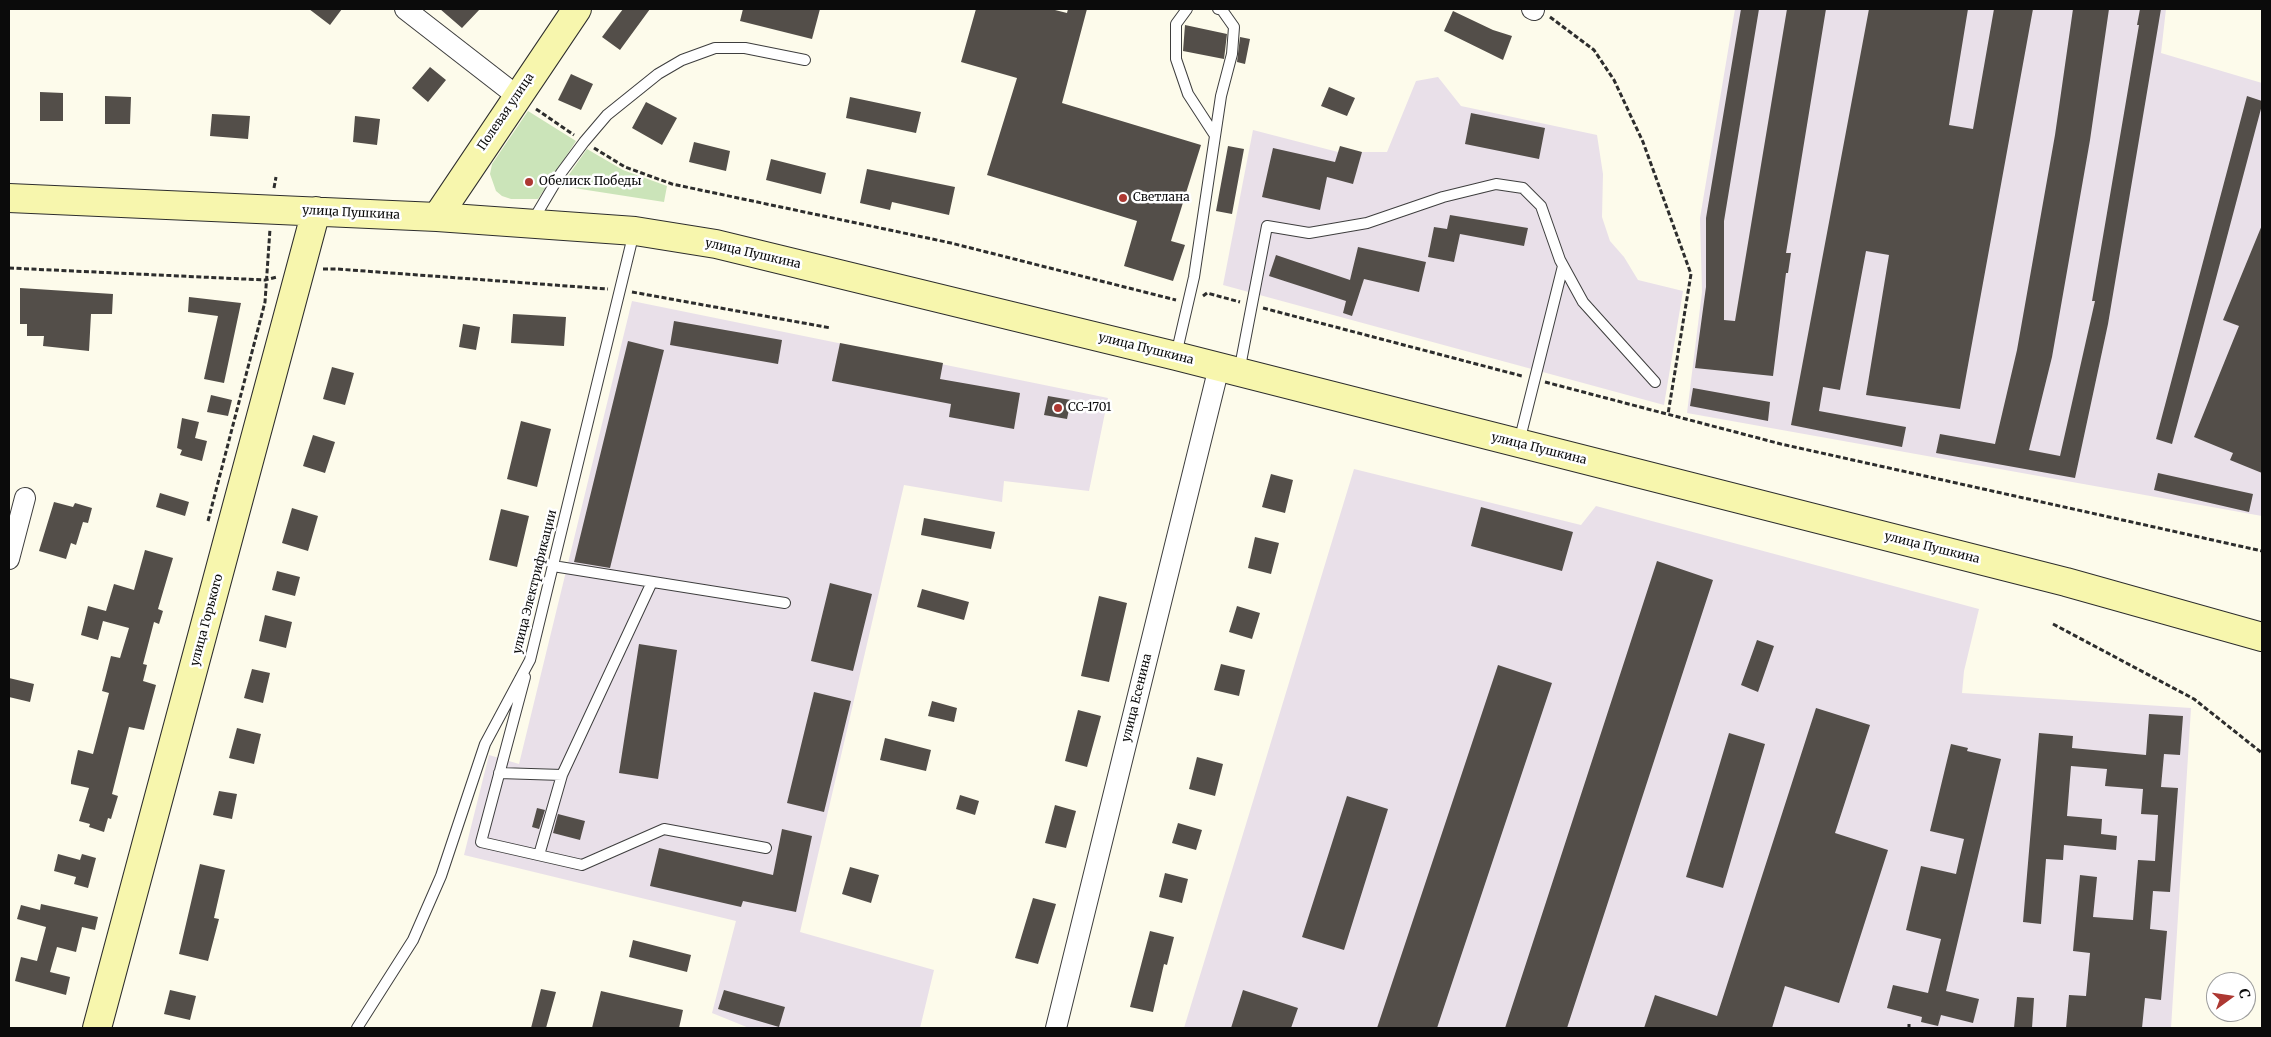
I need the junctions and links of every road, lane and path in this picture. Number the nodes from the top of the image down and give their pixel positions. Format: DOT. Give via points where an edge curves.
graph roads {
  1 [pos="404,9"];
  2 [pos="578,9"];
  3 [pos="1187,9"];
  4 [pos="1218,9"];
  5 [pos="1533,9"];
  6 [pos="805,60"];
  7 [pos="517,96"];
  8 [pos="1214,134"];
  9 [pos="584,142"];
  10 [pos="276,176"];
  11 [pos="9,198"];
  12 [pos="271,209"];
  13 [pos="316,211"];
  14 [pos="437,216"];
  15 [pos="532,223"];
  16 [pos="634,231"];
  17 [pos="1563,266"];
  18 [pos="9,268"];
  19 [pos="300,271"];
  20 [pos="265,280"];
  21 [pos="620,290"];
  22 [pos="1189,303"];
  23 [pos="1251,305"];
  24 [pos="831,328"];
  25 [pos="1176,356"];
  26 [pos="1229,370"];
  27 [pos="1535,379"];
  28 [pos="1655,382"];
  29 [pos="1668,414"];
  30 [pos="1519,444"];
  31 [pos="25,498"];
  32 [pos="207,524"];
  33 [pos="2262,551"];
  34 [pos="9,559"];
  35 [pos="553,566"];
  36 [pos="652,582"];
  37 [pos="785,603"];
  38 [pos="2053,624"];
  39 [pos="2262,637"];
  40 [pos="530,660"];
  41 [pos="2262,753"];
  42 [pos="499,773"];
  43 [pos="562,775"];
  44 [pos="766,848"];
  45 [pos="538,855"];
  46 [pos="97,1028"];
  47 [pos="357,1028"];
  48 [pos="1056,1028"];
  1 -- 7 [label="street"];
  2 -- 7 [label="main road, Полевая улица"];
  3 -- 8 [label="lane" via="1176,24 1176,59 1188,94"];
  4 -- 8 [label="lane" via="1234,27 1232,54"];
  5 -- 29 [label="path" via="1552,17 1594,50 1614,80 1643,142 1691,274"];
  6 -- 9 [label="lane" via="745,48 715,48 682,60 628,96"];
  7 -- 9 [label="path"];
  7 -- 14 [label="main road, Полевая улица"];
  8 -- 22 [label="lane"];
  9 -- 15 [label="lane" via="561,173"];
  9 -- 22 [label="path" via="625,167 672,184 951,242"];
  10 -- 12 [label="path"];
  11 -- 12 [label="main road, улица Пушкина"];
  12 -- 13 [label="main road, улица Пушкина"];
  12 -- 20 [label="path"];
  13 -- 14 [label="main road, улица Пушкина"];
  13 -- 19 [label="main road, улица Горького"];
  14 -- 15 [label="main road, улица Пушкина"];
  15 -- 16 [label="main road, улица Пушкина"];
  16 -- 21 [label="lane, улица Электрификации"];
  16 -- 25 [label="main road, улица Пушкина" via="716,244"];
  17 -- 23 [label="lane" via="1541,206 1523,188 1496,184 1443,197 1367,223 1309,234 1267,226"];
  17 -- 27 [label="lane"];
  17 -- 28 [label="lane" via="1583,302"];
  18 -- 20 [label="path"];
  19 -- 20 [label="path"];
  19 -- 21 [label="path" via="337,268"];
  19 -- 46 [label="main road, улица Горького"];
  20 -- 32 [label="path" via="265,302"];
  21 -- 24 [label="path"];
  21 -- 35 [label="lane, улица Электрификации"];
  22 -- 23 [label="path" via="1207,293"];
  22 -- 25 [label="lane"];
  23 -- 26 [label="lane"];
  23 -- 27 [label="path"];
  25 -- 26 [label="main road, улица Пушкина"];
  26 -- 30 [label="main road, улица Пушкина"];
  26 -- 48 [label="street, улица Есенина"];
  27 -- 29 [label="path"];
  27 -- 30 [label="lane"];
  29 -- 33 [label="path" via="1781,444"];
  30 -- 39 [label="main road, улица Пушкина" via="2066,582"];
  31 -- 34 [label="street"];
  35 -- 36 [label="lane"];
  35 -- 40 [label="lane, улица Электрификации"];
  36 -- 37 [label="lane"];
  36 -- 43 [label="lane"];
  38 -- 41 [label="path" via="2194,699"];
  40 -- 42 [label="lane"];
  40 -- 47 [label="lane, улица Электрификации" via="485,744 441,876 413,940"];
  42 -- 43 [label="lane"];
  42 -- 45 [label="lane" via="481,842"];
  43 -- 45 [label="lane"];
  44 -- 45 [label="lane" via="664,829 582,865"];
}
